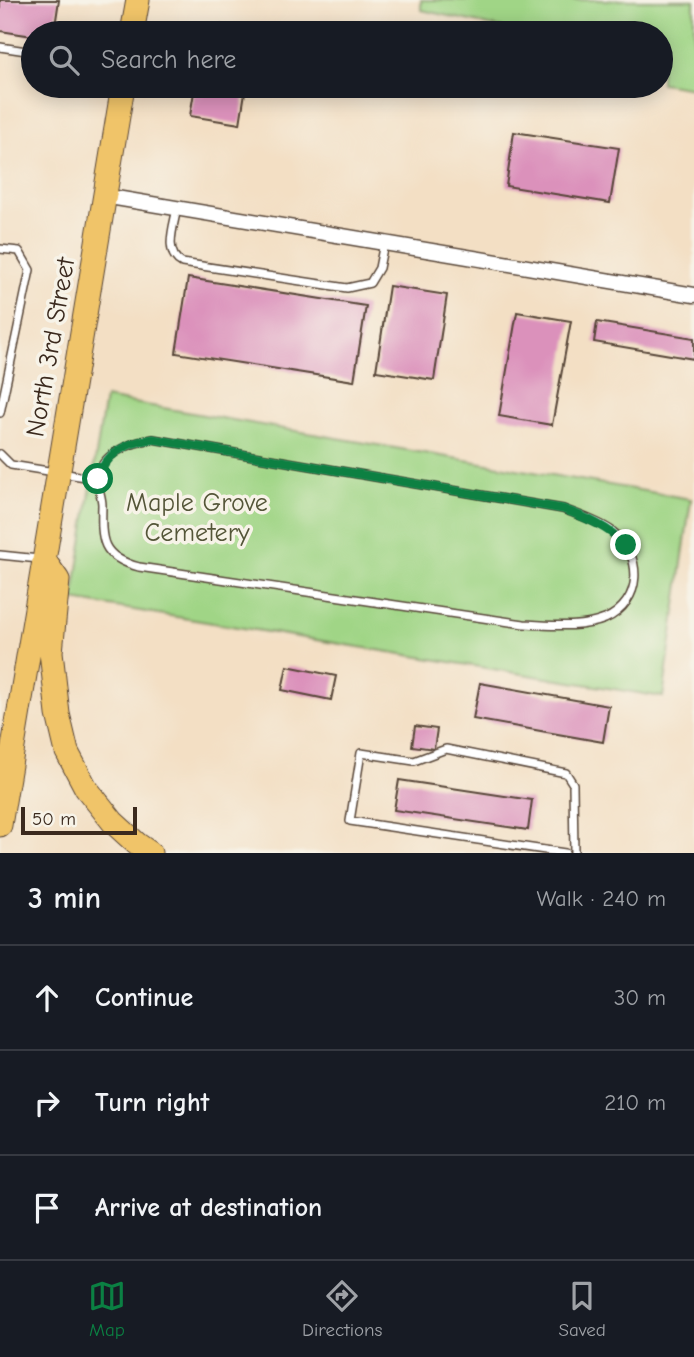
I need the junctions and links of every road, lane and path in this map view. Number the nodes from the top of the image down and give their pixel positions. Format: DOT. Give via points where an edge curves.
graph roads {
  1 [pos="138,0"];
  2 [pos="134,21"];
  3 [pos="0,47"];
  4 [pos="21,50"];
  5 [pos="120,98"];
  6 [pos="104,196"];
  7 [pos="177,208"];
  8 [pos="384,243"];
  9 [pos="0,249"];
  10 [pos="694,295"];
  11 [pos="0,413"];
  12 [pos="0,454"];
  13 [pos="57,473"];
  14 [pos="98,479"];
  15 [pos="0,555"];
  16 [pos="44,560"];
  17 [pos="0,825"];
  18 [pos="150,853"];
  19 [pos="565,853"];
  20 [pos="574,853"];
  1 -- 2 [label="highway"];
  3 -- 4 [label="lane"];
  5 -- 6 [label="highway, North 3rd Street"];
  6 -- 7 [label="street"];
  6 -- 13 [label="highway, North 3rd Street"];
  7 -- 8 [label="street"];
  7 -- 8 [label="lane" via="171,249 182,263 347,288 370,282 379,268"];
  8 -- 10 [label="street"];
  9 -- 11 [label="lane" via="19,251 30,270"];
  12 -- 13 [label="lane" via="11,465"];
  13 -- 14 [label="lane"];
  13 -- 16 [label="highway, North 3rd Street"];
  14 -- 14 [label="lane" via="101,533 107,550 120,562 139,567 560,626 605,619 622,607 636,579 626,545 612,531 563,509 153,439 117,451"];
  15 -- 16 [label="lane"];
  16 -- 17 [label="highway, North 3rd Street"];
  16 -- 18 [label="highway" via="58,580 51,652 67,752 106,813"];
  19 -- 20 [label="lane" via="350,821 361,753 414,761 446,749 566,773 573,784"];
}
